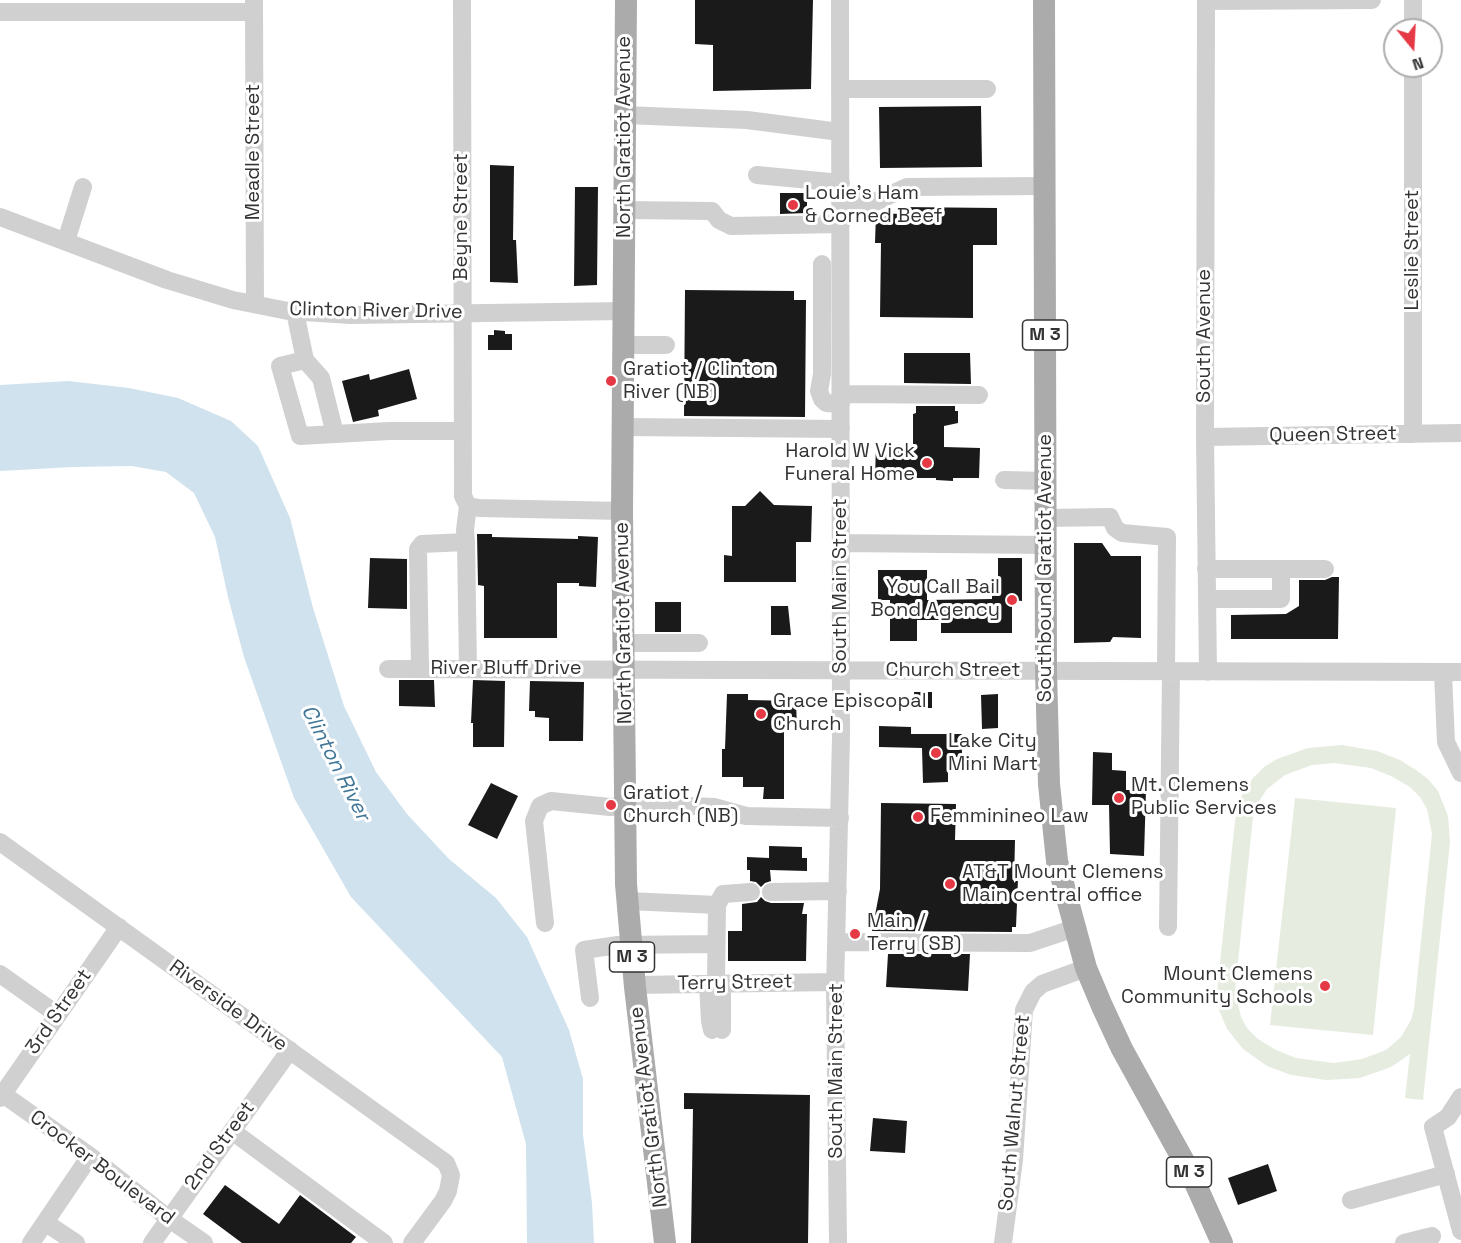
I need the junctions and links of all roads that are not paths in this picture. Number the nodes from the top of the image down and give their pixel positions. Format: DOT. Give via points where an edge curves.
graph roads {
  1 [pos="462,0"];
  2 [pos="626,0"];
  3 [pos="840,0"];
  4 [pos="1044,0"];
  5 [pos="1372,0"];
  6 [pos="1413,0"];
  7 [pos="1206,1"];
  8 [pos="254,6"];
  9 [pos="0,12"];
  10 [pos="1413,18"];
  11 [pos="1413,78"];
  12 [pos="840,89"];
  13 [pos="987,89"];
  14 [pos="625,115"];
  15 [pos="840,132"];
  16 [pos="757,175"];
  17 [pos="1045,186"];
  18 [pos="83,187"];
  19 [pos="841,192"];
  20 [pos="625,210"];
  21 [pos="0,217"];
  22 [pos="841,224"];
  23 [pos="66,241"];
  24 [pos="841,264"];
  25 [pos="255,304"];
  26 [pos="624,311"];
  27 [pos="295,312"];
  28 [pos="462,312"];
  29 [pos="624,345"];
  30 [pos="666,345"];
  31 [pos="305,360"];
  32 [pos="979,395"];
  33 [pos="841,399"];
  34 [pos="623,427"];
  35 [pos="841,429"];
  36 [pos="463,431"];
  37 [pos="1461,433"];
  38 [pos="335,434"];
  39 [pos="1413,434"];
  40 [pos="1205,437"];
  41 [pos="1004,480"];
  42 [pos="1046,481"];
  43 [pos="468,506"];
  44 [pos="622,511"];
  45 [pos="1046,518"];
  46 [pos="466,542"];
  47 [pos="841,543"];
  48 [pos="1046,545"];
  49 [pos="1325,568"];
  50 [pos="1206,569"];
  51 [pos="1281,569"];
  52 [pos="1207,599"];
  53 [pos="624,643"];
  54 [pos="699,643"];
  55 [pos="388,669"];
  56 [pos="420,669"];
  57 [pos="468,669"];
  58 [pos="624,670"];
  59 [pos="842,670"];
  60 [pos="1046,671"];
  61 [pos="1168,672"];
  62 [pos="1208,672"];
  63 [pos="1452,673"];
  64 [pos="1461,773"];
  65 [pos="625,807"];
  66 [pos="840,818"];
  67 [pos="0,842"];
  68 [pos="838,891"];
  69 [pos="751,892"];
  70 [pos="771,892"];
  71 [pos="627,902"];
  72 [pos="717,905"];
  73 [pos="545,923"];
  74 [pos="119,927"];
  75 [pos="1168,927"];
  76 [pos="1075,928"];
  77 [pos="837,942"];
  78 [pos="716,944"];
  79 [pos="631,945"];
  80 [pos="1086,968"];
  81 [pos="0,974"];
  82 [pos="836,982"];
  83 [pos="634,984"];
  84 [pos="715,984"];
  85 [pos="590,998"];
  86 [pos="58,1015"];
  87 [pos="717,1030"];
  88 [pos="290,1050"];
  89 [pos="1,1094"];
  90 [pos="1461,1097"];
  91 [pos="232,1131"];
  92 [pos="90,1156"];
  93 [pos="1446,1174"];
  94 [pos="1351,1200"];
  95 [pos="168,1218"];
  96 [pos="46,1222"];
  97 [pos="1461,1231"];
  98 [pos="1432,1236"];
  99 [pos="31,1243"];
  100 [pos="76,1243"];
  101 [pos="152,1243"];
  102 [pos="204,1243"];
  103 [pos="384,1243"];
  104 [pos="412,1243"];
  105 [pos="664,1243"];
  106 [pos="838,1243"];
  107 [pos="1003,1243"];
  108 [pos="1222,1243"];
  109 [pos="1409,1243"];
  1 -- 28 [label="street, Beyne Street"];
  2 -- 14 [label="main road, North Gratiot Avenue / M 3"];
  3 -- 12 [label="street, South Main Street"];
  4 -- 17 [label="main road, Southbound Gratiot Avenue / M 3"];
  5 -- 7 [label="street"];
  6 -- 10 [label="street"];
  7 -- 40 [label="street, South Avenue"];
  8 -- 9 [label="street"];
  8 -- 25 [label="street, Meadle Street"];
  11 -- 39 [label="street, Leslie Street"];
  12 -- 13 [label="street"];
  12 -- 15 [label="street, South Main Street"];
  14 -- 15 [label="street" via="747,120"];
  14 -- 20 [label="main road, North Gratiot Avenue / M 3"];
  15 -- 19 [label="street, South Main Street"];
  16 -- 19 [label="street"];
  17 -- 19 [label="street" via="907,187 875,202"];
  17 -- 42 [label="main road, Southbound Gratiot Avenue / M 3"];
  18 -- 23 [label="street"];
  19 -- 22 [label="street, South Main Street"];
  20 -- 22 [label="street" via="712,211 731,226"];
  20 -- 26 [label="main road, North Gratiot Avenue / M 3"];
  21 -- 23 [label="street, Clinton River Drive"];
  22 -- 24 [label="street, South Main Street"];
  23 -- 25 [label="street, Clinton River Drive" via="167,280"];
  24 -- 33 [label="street, South Main Street"];
  24 -- 33 [label="street" via="816,264 822,374 819,391 826,403"];
  25 -- 27 [label="street, Clinton River Drive"];
  26 -- 28 [label="street, Clinton River Drive"];
  26 -- 29 [label="main road, North Gratiot Avenue / M 3"];
  27 -- 28 [label="street, Clinton River Drive"];
  27 -- 31 [label="street"];
  28 -- 36 [label="street, Beyne Street"];
  29 -- 30 [label="street"];
  29 -- 34 [label="main road, North Gratiot Avenue / M 3"];
  31 -- 38 [label="street" via="321,378"];
  31 -- 38 [label="street" via="280,366 300,436"];
  32 -- 33 [label="street"];
  33 -- 35 [label="street, South Main Street"];
  34 -- 35 [label="street"];
  34 -- 44 [label="main road, North Gratiot Avenue / M 3"];
  35 -- 47 [label="street, South Main Street"];
  36 -- 38 [label="street"];
  36 -- 43 [label="street, Beyne Street" via="463,496"];
  37 -- 39 [label="street, Queen Street"];
  39 -- 40 [label="street, Queen Street"];
  40 -- 50 [label="street, South Avenue"];
  41 -- 42 [label="street"];
  42 -- 45 [label="main road, Southbound Gratiot Avenue / M 3"];
  43 -- 44 [label="street"];
  43 -- 46 [label="street, Beyne Street"];
  44 -- 53 [label="main road, North Gratiot Avenue / M 3"];
  45 -- 48 [label="main road, Southbound Gratiot Avenue / M 3"];
  45 -- 61 [label="street" via="1110,517 1122,533 1167,537"];
  46 -- 56 [label="street" via="422,544 418,549"];
  46 -- 57 [label="street, Beyne Street"];
  47 -- 48 [label="street"];
  47 -- 59 [label="street, South Main Street"];
  48 -- 60 [label="main road, Southbound Gratiot Avenue / M 3"];
  49 -- 51 [label="street"];
  50 -- 51 [label="street"];
  50 -- 52 [label="street, South Avenue"];
  51 -- 52 [label="street" via="1281,599"];
  52 -- 62 [label="street, South Avenue"];
  53 -- 54 [label="street"];
  53 -- 58 [label="main road, North Gratiot Avenue / M 3"];
  55 -- 56 [label="street, River Bluff Drive"];
  56 -- 57 [label="street, River Bluff Drive"];
  57 -- 58 [label="street, River Bluff Drive"];
  58 -- 59 [label="street, Church Street"];
  58 -- 65 [label="main road, North Gratiot Avenue / M 3"];
  59 -- 60 [label="street, Church Street"];
  59 -- 66 [label="street, South Main Street"];
  60 -- 61 [label="street, Church Street"];
  60 -- 76 [label="main road, Southbound Gratiot Avenue / M 3" via="1052,821 1057,861"];
  61 -- 62 [label="street, Church Street"];
  61 -- 75 [label="street"];
  62 -- 63 [label="street, Church Street"];
  63 -- 64 [label="street" via="1446,742"];
  65 -- 66 [label="street" via="714,807 746,816"];
  65 -- 71 [label="main road, North Gratiot Avenue / M 3"];
  65 -- 73 [label="street" via="551,801 540,806 534,821"];
  66 -- 68 [label="street, South Main Street"];
  67 -- 74 [label="street, Riverside Drive"];
  68 -- 70 [label="street"];
  68 -- 77 [label="street, South Main Street"];
  69 -- 72 [label="street" via="723,894"];
  71 -- 72 [label="street"];
  71 -- 79 [label="main road, North Gratiot Avenue / M 3"];
  72 -- 78 [label="street"];
  74 -- 86 [label="street, 3rd Street"];
  74 -- 88 [label="street, Riverside Drive"];
  76 -- 77 [label="street" via="1030,943"];
  76 -- 80 [label="main road, Southbound Gratiot Avenue / M 3"];
  77 -- 82 [label="street, South Main Street"];
  78 -- 79 [label="street"];
  78 -- 84 [label="street"];
  79 -- 83 [label="main road, North Gratiot Avenue / M 3"];
  79 -- 85 [label="street" via="584,950"];
  80 -- 107 [label="street, South Walnut Street" via="1042,984 1027,1001"];
  80 -- 108 [label="main road, Southbound Gratiot Avenue / M 3" via="1122,1049 1192,1176"];
  81 -- 86 [label="street"];
  82 -- 84 [label="street, Terry Street"];
  82 -- 106 [label="street, South Main Street"];
  83 -- 84 [label="street, Terry Street"];
  83 -- 105 [label="main road, North Gratiot Avenue / M 3"];
  84 -- 87 [label="street"];
  86 -- 89 [label="street, 3rd Street"];
  88 -- 91 [label="street, 2nd Street"];
  88 -- 104 [label="street, Riverside Drive" via="446,1163 451,1184"];
  89 -- 92 [label="street, Crocker Boulevard"];
  90 -- 93 [label="street" via="1448,1117 1433,1127"];
  91 -- 95 [label="street, 2nd Street"];
  91 -- 103 [label="street"];
  92 -- 95 [label="street, Crocker Boulevard"];
  92 -- 96 [label="street"];
  93 -- 94 [label="street"];
  93 -- 97 [label="street"];
  95 -- 101 [label="street, 2nd Street"];
  95 -- 102 [label="street, Crocker Boulevard"];
  96 -- 99 [label="street"];
  96 -- 100 [label="street"];
  98 -- 109 [label="street"];
}
